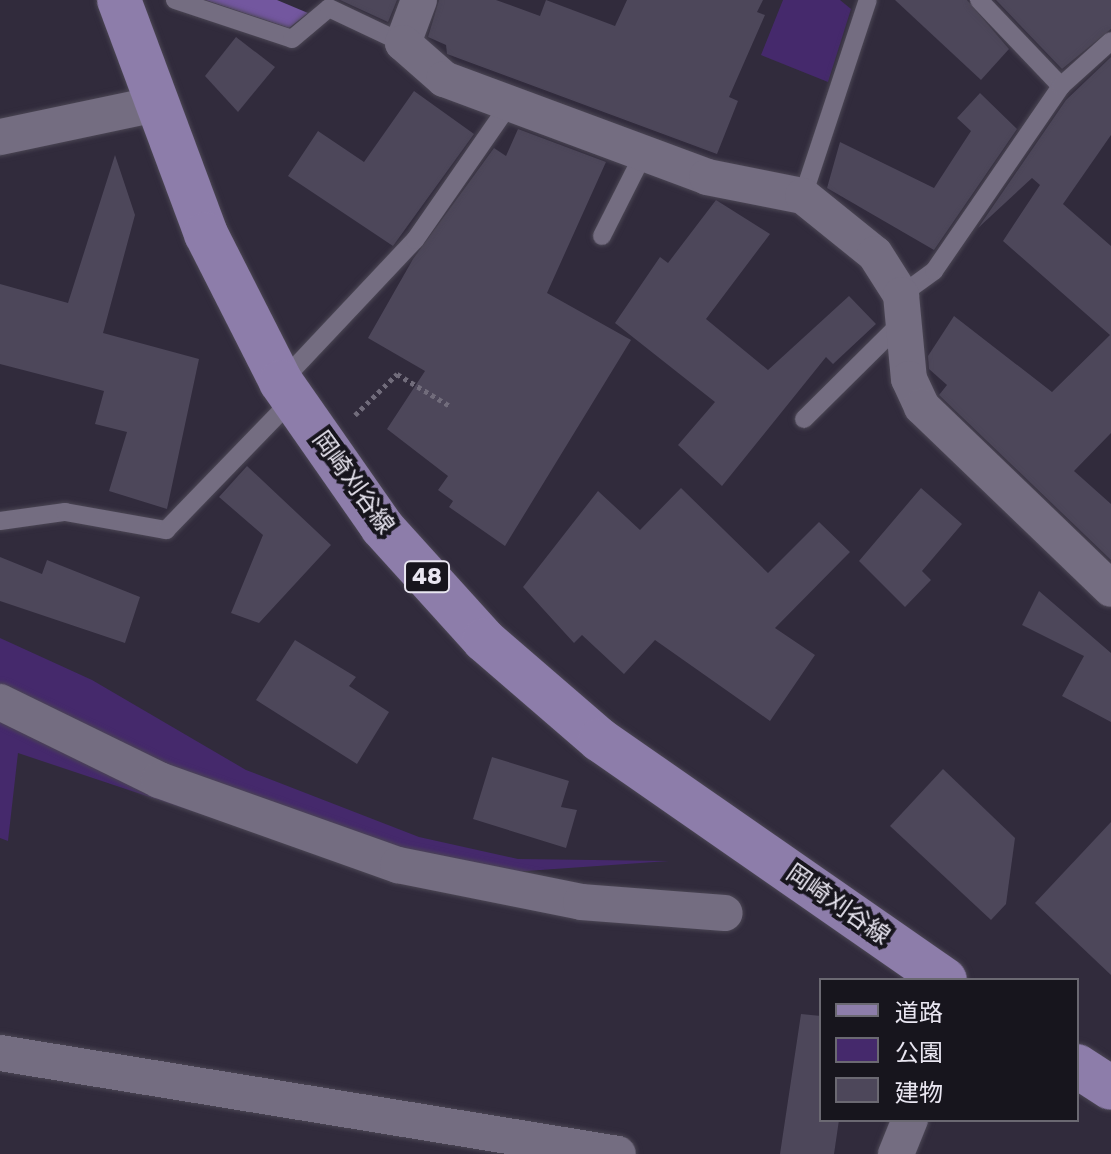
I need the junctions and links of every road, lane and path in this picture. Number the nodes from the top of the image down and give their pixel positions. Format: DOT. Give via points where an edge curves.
graph roads {
  1 [pos="119,0"];
  2 [pos="175,0"];
  3 [pos="419,0"];
  4 [pos="979,0"];
  5 [pos="862,2"];
  6 [pos="1111,41"];
  7 [pos="403,43"];
  8 [pos="1061,86"];
  9 [pos="156,104"];
  10 [pos="509,105"];
  11 [pos="0,137"];
  12 [pos="643,155"];
  13 [pos="803,196"];
  14 [pos="602,236"];
  15 [pos="901,310"];
  16 [pos="287,390"];
  17 [pos="450,406"];
  18 [pos="351,418"];
  19 [pos="804,419"];
  20 [pos="0,521"];
  21 [pos="1111,589"];
  22 [pos="0,702"];
  23 [pos="725,913"];
  24 [pos="942,978"];
  25 [pos="0,1053"];
  26 [pos="1079,1067"];
  27 [pos="1111,1088"];
  28 [pos="909,1122"];
  29 [pos="618,1154"];
  30 [pos="896,1154"];
  1 -- 9 [label="main road, 岡崎刈谷線 / 48"];
  2 -- 7 [label="lane" via="292,39 329,8"];
  3 -- 7 [label="street"];
  4 -- 8 [label="lane"];
  5 -- 13 [label="lane"];
  6 -- 8 [label="lane"];
  7 -- 10 [label="street" via="444,79"];
  8 -- 15 [label="lane" via="934,271"];
  9 -- 11 [label="street"];
  9 -- 16 [label="main road, 岡崎刈谷線 / 48" via="206,234"];
  10 -- 12 [label="street"];
  10 -- 16 [label="lane" via="415,240"];
  12 -- 13 [label="street"];
  12 -- 14 [label="lane"];
  13 -- 15 [label="street" via="875,254"];
  15 -- 19 [label="lane"];
  15 -- 21 [label="street" via="909,379 939,430"];
  16 -- 20 [label="lane" via="166,530 65,512"];
  16 -- 24 [label="main road, 岡崎刈谷線 / 48" via="382,527 484,640 600,740"];
  17 -- 18 [label="path" via="397,374"];
  22 -- 23 [label="street" via="159,780 398,865 581,902"];
  25 -- 29 [label="street"];
  26 -- 27 [label="main road"];
  28 -- 30 [label="street"];
}
